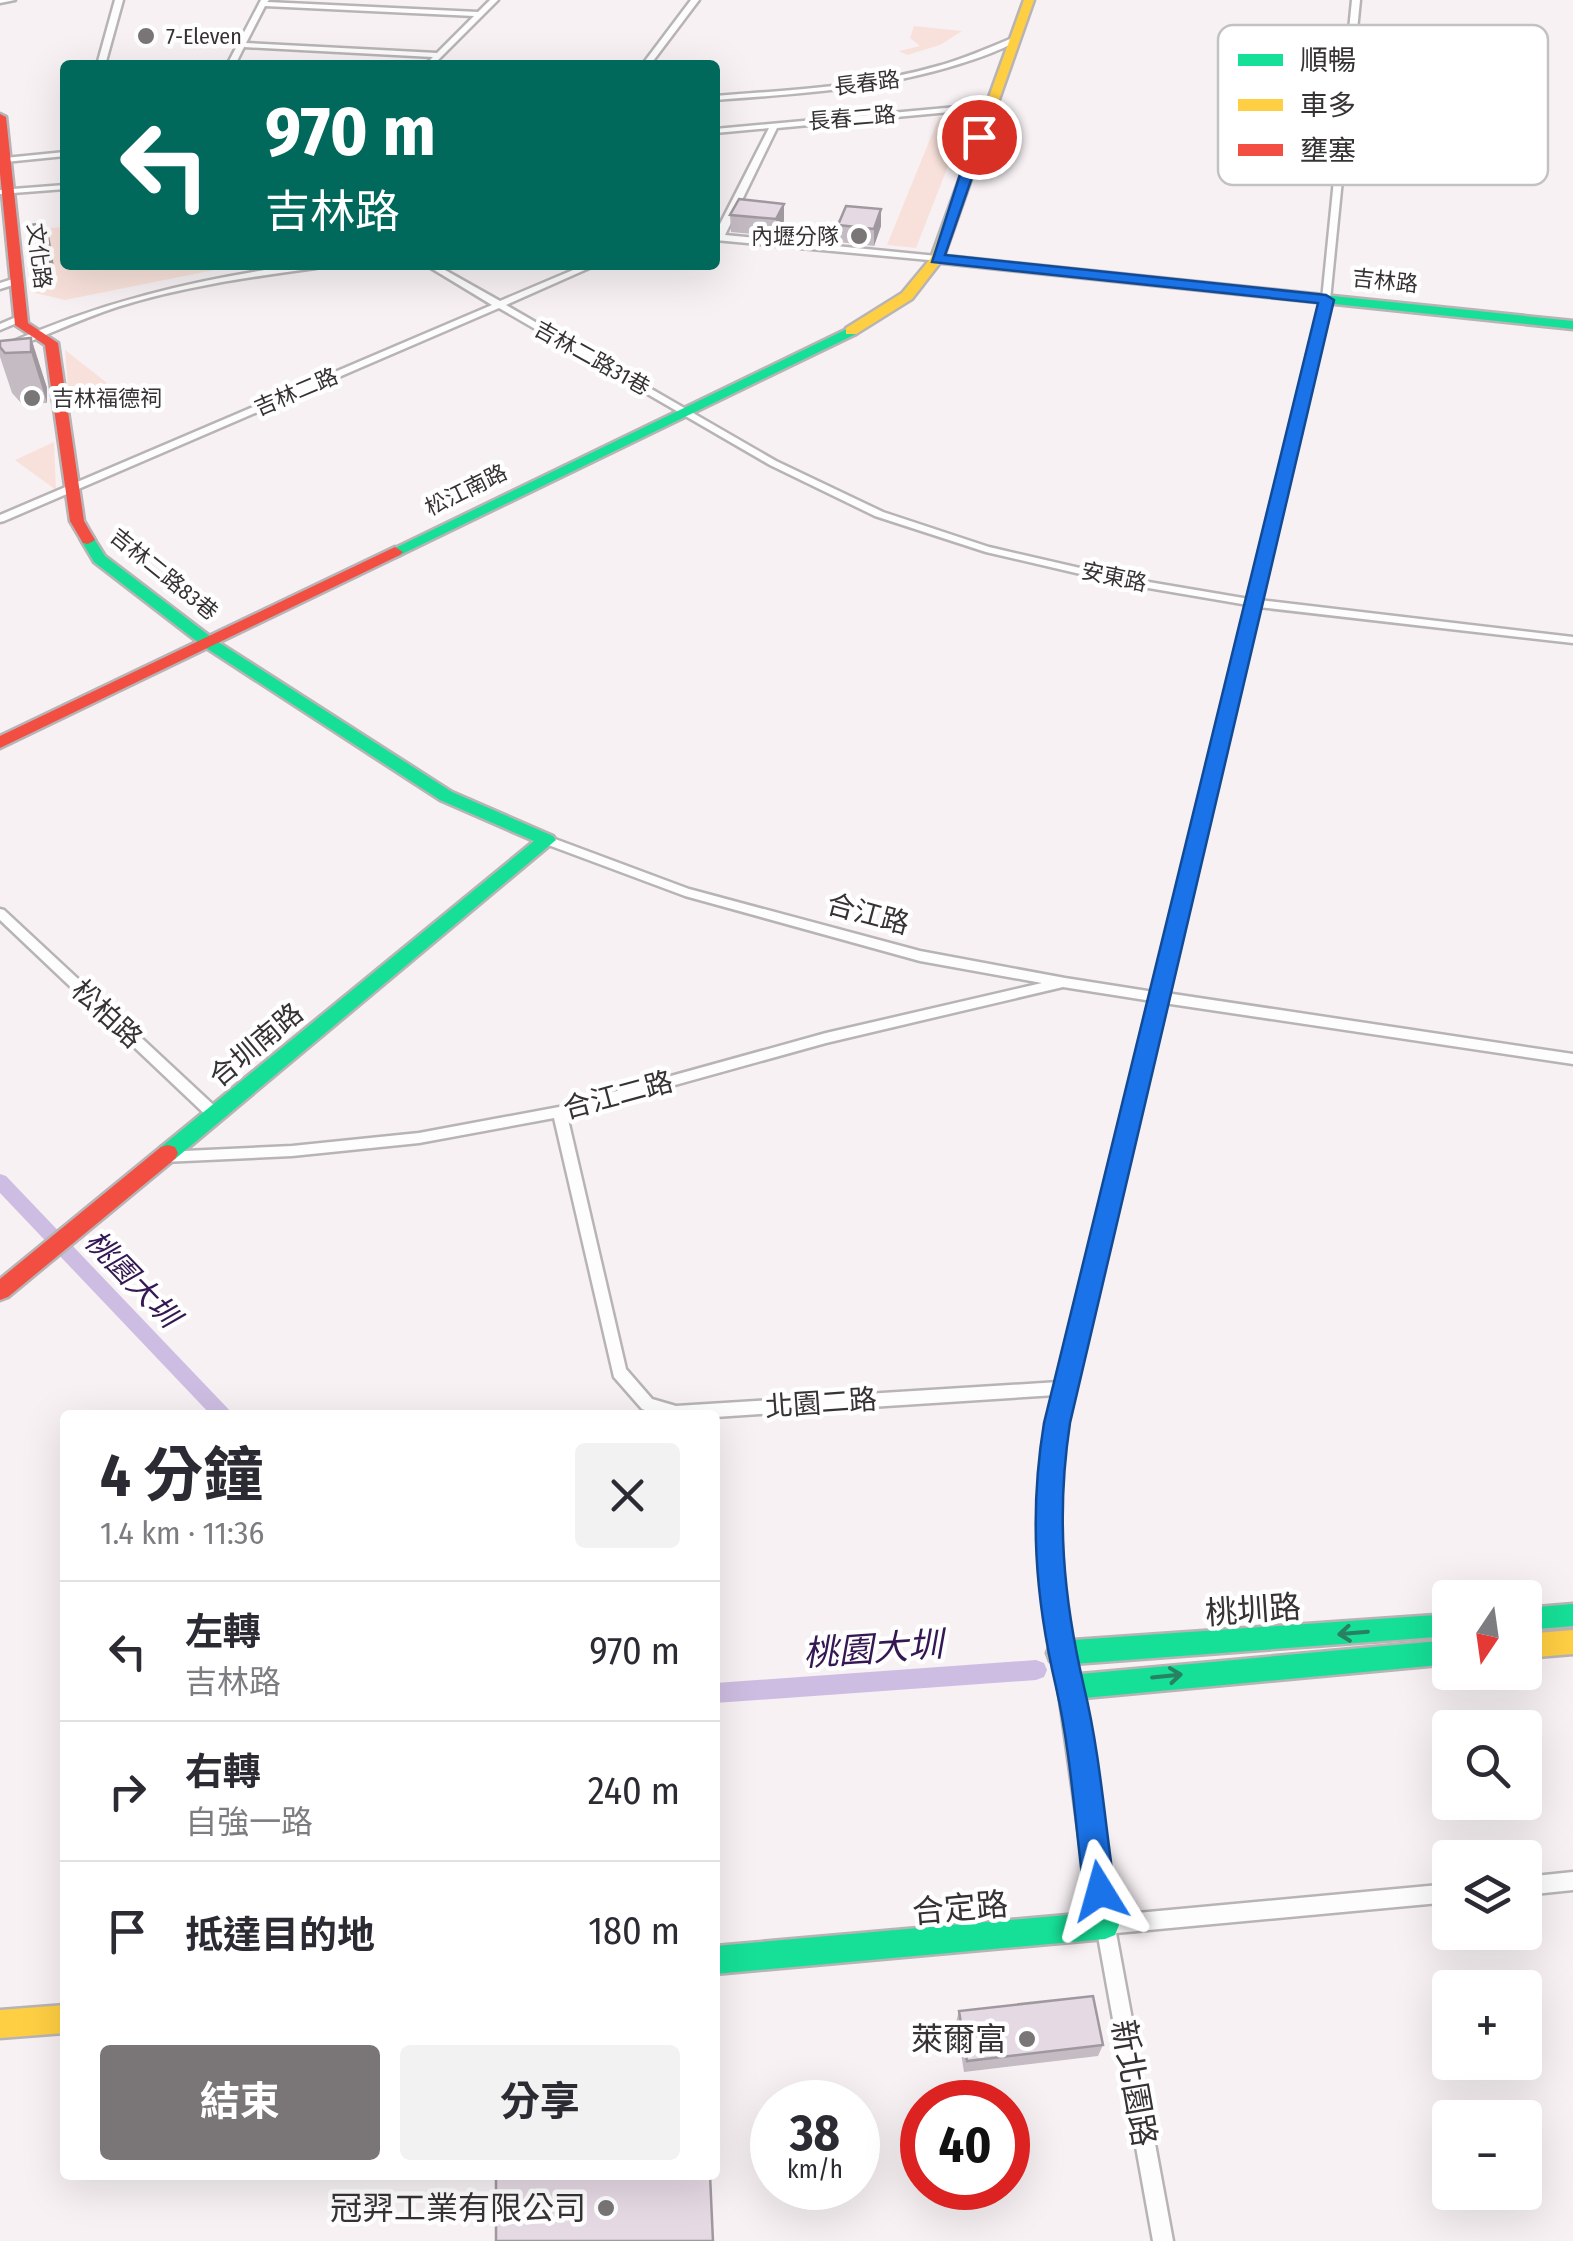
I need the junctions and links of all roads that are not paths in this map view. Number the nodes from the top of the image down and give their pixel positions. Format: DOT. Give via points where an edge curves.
graph roads {
  1 [pos="11,0"];
  2 [pos="119,0"];
  3 [pos="396,0"];
  4 [pos="494,0"];
  5 [pos="695,0"];
  6 [pos="1029,0"];
  7 [pos="1356,0"];
  8 [pos="0,1"];
  9 [pos="264,2"];
  10 [pos="387,9"];
  11 [pos="479,14"];
  12 [pos="1354,25"];
  13 [pos="1012,40"];
  14 [pos="241,45"];
  15 [pos="440,55"];
  16 [pos="102,60"];
  17 [pos="234,60"];
  18 [pos="434,60"];
  19 [pos="650,60"];
  20 [pos="720,97"];
  21 [pos="990,106"];
  22 [pos="0,118"];
  23 [pos="774,126"];
  24 [pos="720,131"];
  25 [pos="60,154"];
  26 [pos="5,160"];
  27 [pos="1338,185"];
  28 [pos="60,186"];
  29 [pos="3,192"];
  30 [pos="720,232"];
  31 [pos="720,238"];
  32 [pos="937,259"];
  33 [pos="219,270"];
  34 [pos="279,270"];
  35 [pos="438,270"];
  36 [pos="581,270"];
  37 [pos="221,278"];
  38 [pos="8,283"];
  39 [pos="1326,300"];
  40 [pos="498,306"];
  41 [pos="28,326"];
  42 [pos="1573,326"];
  43 [pos="0,327"];
  44 [pos="0,350"];
  45 [pos="687,410"];
  46 [pos="72,486"];
  47 [pos="0,518"];
  48 [pos="1254,603"];
  49 [pos="1573,640"];
  50 [pos="209,643"];
  51 [pos="0,742"];
  52 [pos="547,840"];
  53 [pos="0,913"];
  54 [pos="1065,982"];
  55 [pos="1158,996"];
  56 [pos="1573,1059"];
  57 [pos="559,1112"];
  58 [pos="214,1114"];
  59 [pos="163,1157"];
  60 [pos="0,1291"];
  61 [pos="1066,1388"];
  62 [pos="669,1410"];
  63 [pos="708,1410"];
  64 [pos="1573,1615"];
  65 [pos="1542,1618"];
  66 [pos="1432,1626"];
  67 [pos="1573,1642"];
  68 [pos="1542,1645"];
  69 [pos="1060,1653"];
  70 [pos="1432,1654"];
  71 [pos="1070,1687"];
  72 [pos="1573,1882"];
  73 [pos="1542,1885"];
  74 [pos="1432,1895"];
  75 [pos="1104,1925"];
  76 [pos="720,1960"];
  77 [pos="60,2018"];
  78 [pos="0,2024"];
  79 [pos="1163,2241"];
  1 -- 8 [label="street"];
  2 -- 16 [label="street"];
  3 -- 10 [label="street"];
  4 -- 11 [label="street"];
  5 -- 19 [label="street"];
  6 -- 13 [label="street"];
  7 -- 12 [label="street"];
  9 -- 10 [label="street"];
  9 -- 14 [label="street"];
  10 -- 11 [label="street"];
  11 -- 15 [label="street"];
  13 -- 20 [label="street, 長春路" via="912,78"];
  13 -- 21 [label="street"];
  14 -- 15 [label="street"];
  14 -- 17 [label="street"];
  15 -- 18 [label="street"];
  21 -- 23 [label="street, 長春二路"];
  21 -- 32 [label="street"];
  22 -- 26 [label="street, 文化路"];
  23 -- 24 [label="street, 長春二路"];
  23 -- 30 [label="street"];
  25 -- 26 [label="street"];
  26 -- 29 [label="street, 文化路"];
  27 -- 39 [label="street"];
  28 -- 29 [label="street"];
  29 -- 38 [label="street, 文化路"];
  31 -- 32 [label="street, 吉林路"];
  32 -- 39 [label="street, 吉林路"];
  32 -- 45 [label="street, 松江南路" via="907,296 873,320"];
  33 -- 37 [label="street"];
  34 -- 37 [label="street"];
  35 -- 40 [label="street, 吉林二路31巷"];
  36 -- 40 [label="street, 吉林二路"];
  37 -- 41 [label="street"];
  38 -- 41 [label="street, 文化路"];
  39 -- 42 [label="street, 吉林路"];
  39 -- 48 [label="street"];
  40 -- 45 [label="street, 吉林二路31巷"];
  40 -- 46 [label="street, 吉林二路"];
  41 -- 43 [label="street"];
  41 -- 44 [label="street"];
  41 -- 46 [label="street, 吉林二路83巷" via="51,342 55,356"];
  45 -- 48 [label="street, 安東路" via="773,463 879,514 1004,553"];
  45 -- 50 [label="street, 松江南路"];
  46 -- 47 [label="street, 吉林二路"];
  46 -- 50 [label="street, 吉林二路83巷" via="76,521 99,559"];
  48 -- 49 [label="street, 安東路"];
  48 -- 55 [label="street"];
  50 -- 51 [label="street, 松江南路"];
  50 -- 52 [label="street, 合江路" via="446,796"];
  52 -- 54 [label="street, 合江路" via="685,892 887,948"];
  52 -- 58 [label="street, 合圳南路"];
  53 -- 58 [label="street, 松柏路"];
  54 -- 55 [label="street, 合江路"];
  54 -- 57 [label="street, 合江二路" via="826,1038"];
  55 -- 56 [label="street, 合江路"];
  55 -- 61 [label="street"];
  57 -- 59 [label="street, 合江二路" via="419,1138"];
  57 -- 62 [label="street, 北園二路" via="619,1372 647,1404"];
  58 -- 59 [label="street, 合圳南路"];
  59 -- 60 [label="street, 合圳南路"];
  61 -- 63 [label="street, 北園二路"];
  61 -- 69 [label="street" via="1048,1484 1046,1546"];
  64 -- 65 [label="street"];
  66 -- 69 [label="street, 桃圳路, one-way"];
  67 -- 68 [label="street"];
  69 -- 71 [label="street"];
  71 -- 70 [label="street, 桃圳路, one-way"];
  71 -- 75 [label="street"];
  72 -- 73 [label="street"];
  74 -- 75 [label="street, 合定路"];
  75 -- 76 [label="street, 合定路"];
  75 -- 79 [label="street, 新北園路"];
  77 -- 78 [label="street"];
}
